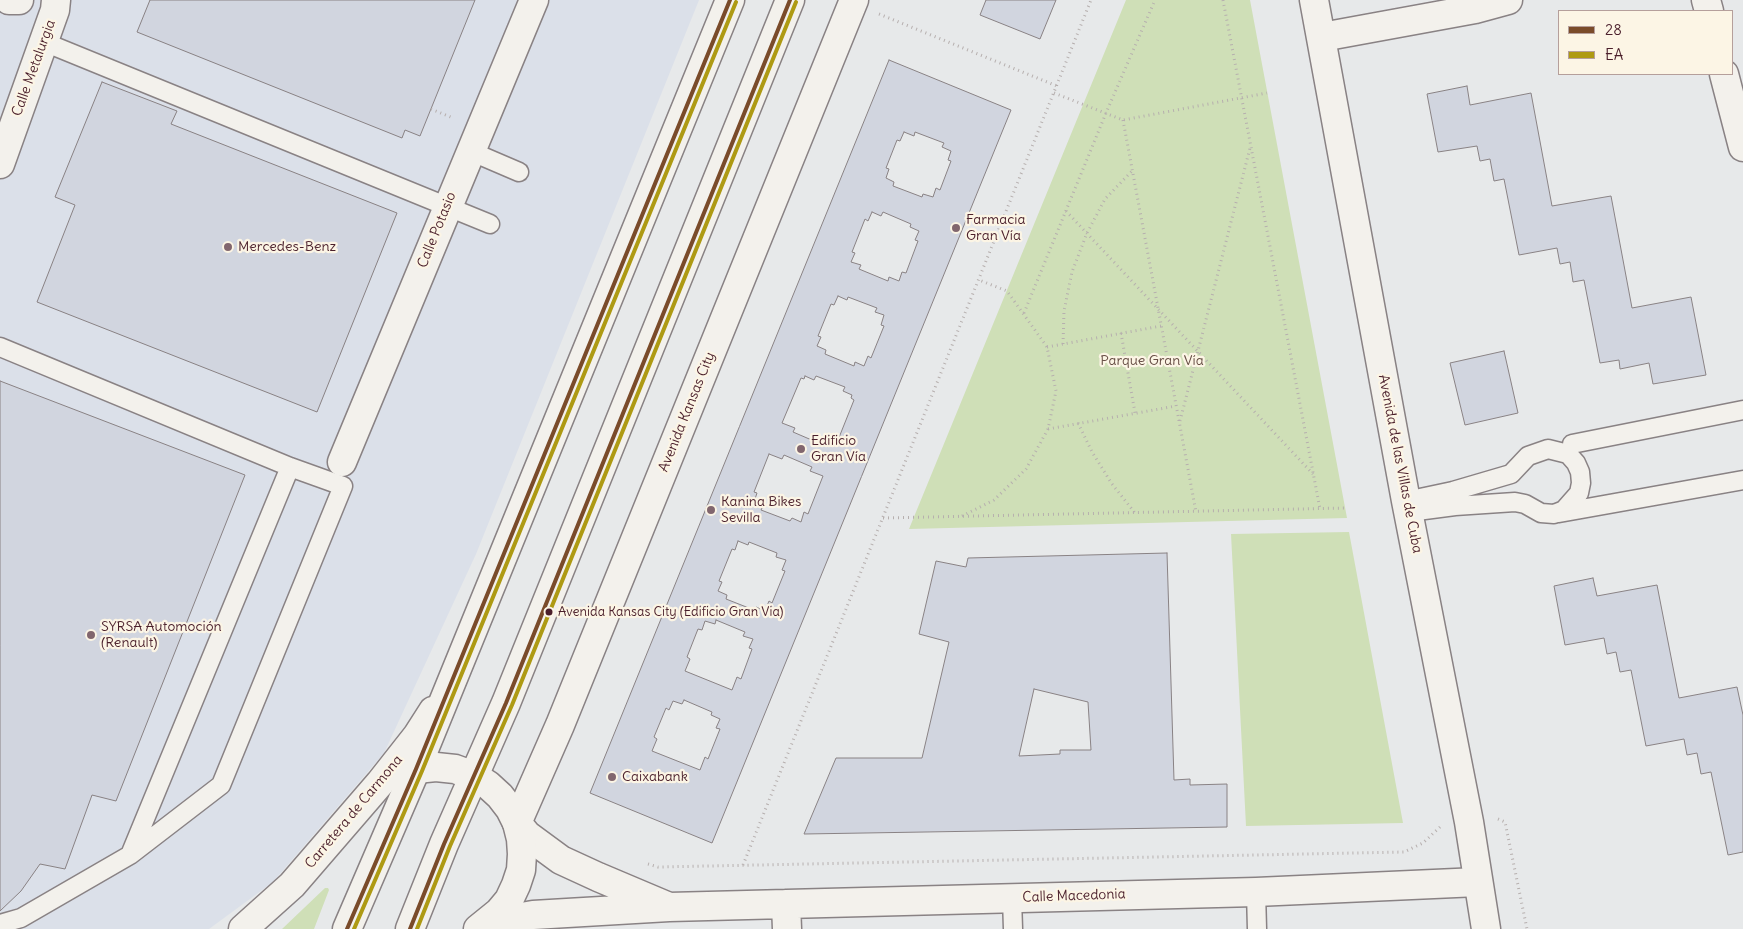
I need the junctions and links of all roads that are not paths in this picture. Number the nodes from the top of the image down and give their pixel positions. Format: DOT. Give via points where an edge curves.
graph roads {
  1 [pos="9,0"];
  2 [pos="19,0"];
  3 [pos="56,0"];
  4 [pos="534,0"];
  5 [pos="730,0"];
  6 [pos="790,0"];
  7 [pos="1314,0"];
  8 [pos="1508,0"];
  9 [pos="853,2"];
  10 [pos="1322,37"];
  11 [pos="44,42"];
  12 [pos="1724,75"];
  13 [pos="1743,147"];
  14 [pos="470,151"];
  15 [pos="0,164"];
  16 [pos="519,172"];
  17 [pos="447,206"];
  18 [pos="490,224"];
  19 [pos="0,346"];
  20 [pos="1743,410"];
  21 [pos="1572,444"];
  22 [pos="342,462"];
  23 [pos="290,467"];
  24 [pos="1743,480"];
  25 [pos="1408,507"];
  26 [pos="1554,514"];
  27 [pos="451,682"];
  28 [pos="416,769"];
  29 [pos="474,776"];
  30 [pos="380,783"];
  31 [pos="517,824"];
  32 [pos="130,855"];
  33 [pos="1478,882"];
  34 [pos="1256,892"];
  35 [pos="1012,898"];
  36 [pos="669,907"];
  37 [pos="786,917"];
  38 [pos="0,924"];
  39 [pos="243,929"];
  40 [pos="347,929"];
  41 [pos="410,929"];
  42 [pos="480,929"];
  43 [pos="1013,929"];
  44 [pos="1257,929"];
  45 [pos="1486,929"];
  1 -- 2 [label="street"];
  3 -- 11 [label="street, Calle Metalurgia"];
  4 -- 14 [label="street, Calle Potasio"];
  5 -- 27 [label="street"];
  6 -- 29 [label="street"];
  7 -- 10 [label="street, Avenida de las Villas de Cuba"];
  8 -- 10 [label="street"];
  9 -- 31 [label="street, Avenida Kansas City"];
  10 -- 25 [label="street, Avenida de las Villas de Cuba"];
  11 -- 15 [label="street, Calle Metalurgia"];
  11 -- 17 [label="lane"];
  12 -- 13 [label="street"];
  14 -- 16 [label="lane"];
  14 -- 17 [label="street, Calle Potasio"];
  17 -- 18 [label="lane"];
  17 -- 22 [label="street, Calle Potasio"];
  19 -- 23 [label="lane"];
  20 -- 21 [label="lane"];
  23 -- 32 [label="lane"];
  23 -- 32 [label="lane" via="343,486 225,776 221,785"];
  24 -- 26 [label="lane"];
  25 -- 26 [label="lane" via="1514,502 1541,513"];
  25 -- 26 [label="lane" via="1512,474 1528,456 1548,449 1568,454 1580,472 1579,493 1564,510"];
  25 -- 33 [label="street, Avenida de las Villas de Cuba"];
  27 -- 28 [label="street"];
  27 -- 30 [label="street, Carretera de Carmona" via="417,736"];
  28 -- 29 [label="street" via="455,769"];
  28 -- 30 [label="street"];
  28 -- 40 [label="street"];
  29 -- 31 [label="street" via="500,796"];
  29 -- 41 [label="street"];
  30 -- 39 [label="street, Carretera de Carmona" via="292,885"];
  31 -- 36 [label="street" via="561,860"];
  31 -- 42 [label="street" via="522,854 516,885 509,900"];
  32 -- 38 [label="lane" via="21,918"];
  33 -- 34 [label="street, Calle Macedonia"];
  33 -- 45 [label="street, Avenida de las Villas de Cuba"];
  34 -- 35 [label="street, Calle Macedonia"];
  34 -- 44 [label="lane"];
  35 -- 37 [label="street, Calle Macedonia"];
  35 -- 43 [label="lane"];
  36 -- 37 [label="street, Calle Macedonia"];
  36 -- 42 [label="street, Calle Macedonia" via="533,915"];
}
